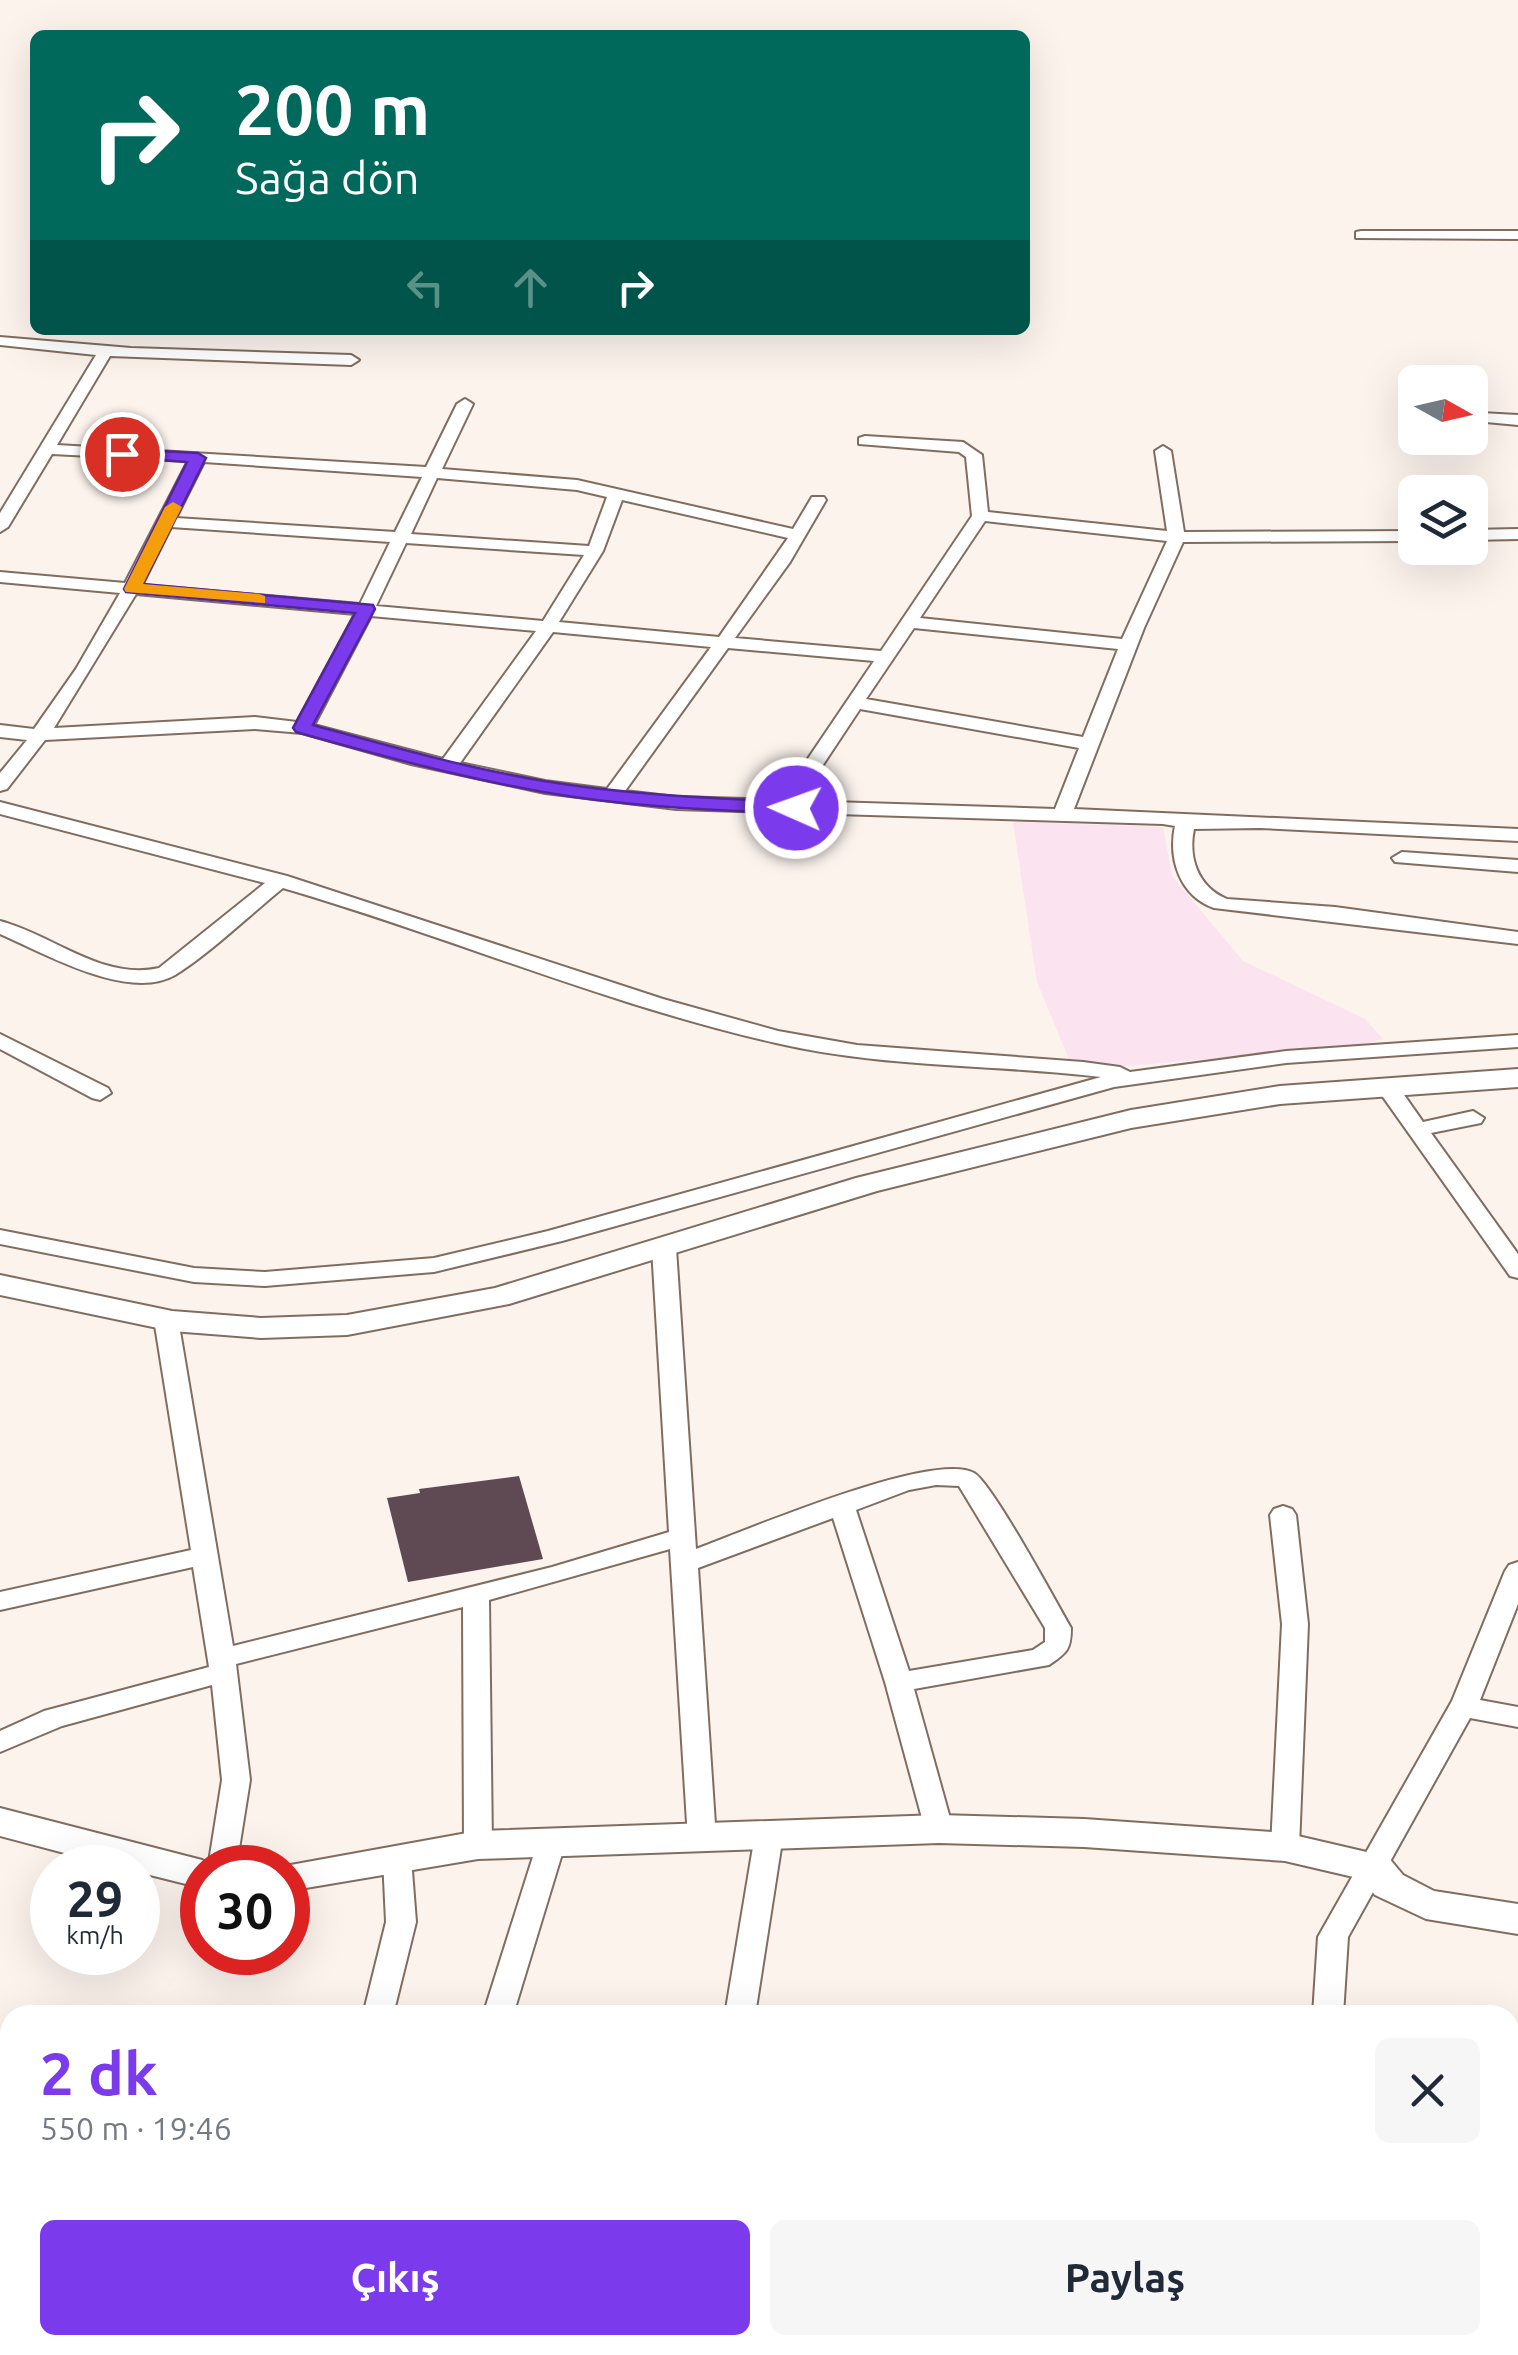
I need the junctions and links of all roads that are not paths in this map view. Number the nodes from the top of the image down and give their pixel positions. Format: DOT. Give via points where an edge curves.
graph roads {
  1 [pos="1362,235"];
  2 [pos="1518,235"];
  3 [pos="0,341"];
  4 [pos="105,352"];
  5 [pos="352,360"];
  6 [pos="466,404"];
  7 [pos="1488,418"];
  8 [pos="1518,420"];
  9 [pos="865,441"];
  10 [pos="47,449"];
  11 [pos="1163,451"];
  12 [pos="198,458"];
  13 [pos="429,472"];
  14 [pos="616,493"];
  15 [pos="818,500"];
  16 [pos="980,516"];
  17 [pos="166,522"];
  18 [pos="0,528"];
  19 [pos="1518,534"];
  20 [pos="797,535"];
  21 [pos="1488,535"];
  22 [pos="400,536"];
  23 [pos="1398,536"];
  24 [pos="1177,538"];
  25 [pos="595,551"];
  26 [pos="0,577"];
  27 [pos="132,589"];
  28 [pos="366,609"];
  29 [pos="909,622"];
  30 [pos="549,625"];
  31 [pos="724,641"];
  32 [pos="1129,645"];
  33 [pos="886,657"];
  34 [pos="855,703"];
  35 [pos="302,728"];
  36 [pos="0,731"];
  37 [pos="42,734"];
  38 [pos="1090,744"];
  39 [pos="448,766"];
  40 [pos="0,785"];
  41 [pos="612,795"];
  42 [pos="785,807"];
  43 [pos="0,808"];
  44 [pos="1063,814"];
  45 [pos="1189,822"];
  46 [pos="1518,836"];
  47 [pos="1402,858"];
  48 [pos="1518,866"];
  49 [pos="280,880"];
  50 [pos="0,927"];
  51 [pos="1518,938"];
  52 [pos="0,1040"];
  53 [pos="1518,1041"];
  54 [pos="1142,1076"];
  55 [pos="1518,1078"];
  56 [pos="1387,1088"];
  57 [pos="100,1094"];
  58 [pos="1473,1118"];
  59 [pos="1416,1130"];
  60 [pos="0,1236"];
  61 [pos="664,1248"];
  62 [pos="1518,1271"];
  63 [pos="0,1285"];
  64 [pos="166,1319"];
  65 [pos="842,1506"];
  66 [pos="1284,1515"];
  67 [pos="683,1550"];
  68 [pos="203,1556"];
  69 [pos="1518,1571"];
  70 [pos="476,1594"];
  71 [pos="0,1601"];
  72 [pos="221,1666"];
  73 [pos="899,1682"];
  74 [pos="1463,1707"];
  75 [pos="1518,1717"];
  76 [pos="0,1742"];
  77 [pos="0,1822"];
  78 [pos="939,1829"];
  79 [pos="769,1835"];
  80 [pos="702,1839"];
  81 [pos="478,1844"];
  82 [pos="551,1844"];
  83 [pos="226,1845"];
  84 [pos="1285,1848"];
  85 [pos="397,1858"];
  86 [pos="1374,1866"];
  87 [pos="180,1868"];
  88 [pos="310,1873"];
  89 [pos="1518,1919"];
  90 [pos="380,2005"];
  91 [pos="501,2005"];
  92 [pos="742,2005"];
  93 [pos="1329,2005"];
  1 -- 2 [label="street"];
  3 -- 4 [label="street"];
  4 -- 5 [label="street"];
  4 -- 10 [label="street"];
  6 -- 13 [label="street"];
  7 -- 8 [label="street"];
  9 -- 16 [label="street" via="963,447 974,456"];
  10 -- 12 [label="street"];
  10 -- 18 [label="street"];
  11 -- 24 [label="street"];
  12 -- 13 [label="street"];
  12 -- 17 [label="street"];
  13 -- 14 [label="street"];
  13 -- 22 [label="street"];
  14 -- 20 [label="street"];
  14 -- 25 [label="street"];
  15 -- 20 [label="street"];
  16 -- 24 [label="street"];
  16 -- 29 [label="street"];
  17 -- 22 [label="street"];
  17 -- 27 [label="street"];
  19 -- 21 [label="street"];
  20 -- 31 [label="street"];
  22 -- 25 [label="street"];
  22 -- 28 [label="street"];
  23 -- 24 [label="street"];
  24 -- 32 [label="street"];
  25 -- 30 [label="street"];
  26 -- 27 [label="street"];
  27 -- 28 [label="street"];
  27 -- 37 [label="street"];
  28 -- 30 [label="street"];
  28 -- 35 [label="street"];
  29 -- 32 [label="street"];
  29 -- 33 [label="street"];
  30 -- 31 [label="street"];
  30 -- 39 [label="street"];
  31 -- 33 [label="street"];
  31 -- 41 [label="street"];
  32 -- 38 [label="street"];
  33 -- 34 [label="street"];
  34 -- 38 [label="street"];
  34 -- 42 [label="street"];
  35 -- 37 [label="street" via="256,723"];
  35 -- 39 [label="street"];
  36 -- 37 [label="street"];
  37 -- 40 [label="street"];
  38 -- 44 [label="street"];
  39 -- 41 [label="street"];
  41 -- 42 [label="street"];
  42 -- 44 [label="street"];
  43 -- 49 [label="street"];
  44 -- 45 [label="street"];
  45 -- 46 [label="street"];
  45 -- 51 [label="street" via="1183,828 1184,864 1209,899"];
  47 -- 48 [label="street"];
  49 -- 50 [label="street" via="148,980"];
  49 -- 54 [label="street" via="700,1018 819,1046"];
  52 -- 57 [label="street"];
  53 -- 54 [label="street" via="1286,1057"];
  54 -- 60 [label="street" via="434,1265 265,1279 194,1275"];
  55 -- 56 [label="main road"];
  56 -- 59 [label="street"];
  56 -- 61 [label="main road" via="1246,1099 1137,1118 935,1166"];
  58 -- 59 [label="street"];
  59 -- 62 [label="street"];
  61 -- 64 [label="main road" via="535,1289 344,1326"];
  61 -- 67 [label="street"];
  63 -- 64 [label="main road" via="90,1309"];
  64 -- 68 [label="street"];
  65 -- 67 [label="street"];
  65 -- 73 [label="street"];
  65 -- 73 [label="street" via="888,1488 951,1475 967,1479 1058,1628 1058,1646 1040,1658"];
  66 -- 84 [label="street" via="1294,1624"];
  67 -- 70 [label="street"];
  67 -- 80 [label="street"];
  68 -- 71 [label="street"];
  68 -- 72 [label="street"];
  69 -- 74 [label="street"];
  70 -- 72 [label="street"];
  70 -- 81 [label="street"];
  72 -- 76 [label="street" via="54,1718"];
  72 -- 83 [label="street" via="236,1780"];
  73 -- 78 [label="street"];
  74 -- 75 [label="street"];
  74 -- 86 [label="street"];
  77 -- 87 [label="main road"];
  78 -- 79 [label="main road"];
  78 -- 84 [label="main road"];
  79 -- 80 [label="main road"];
  79 -- 92 [label="street"];
  80 -- 82 [label="main road"];
  81 -- 82 [label="main road"];
  81 -- 85 [label="main road"];
  82 -- 91 [label="street"];
  84 -- 86 [label="main road"];
  85 -- 88 [label="main road"];
  85 -- 90 [label="street" via="401,1922"];
  86 -- 89 [label="main road" via="1389,1885 1426,1904"];
  86 -- 93 [label="street" via="1332,1937"];
}
